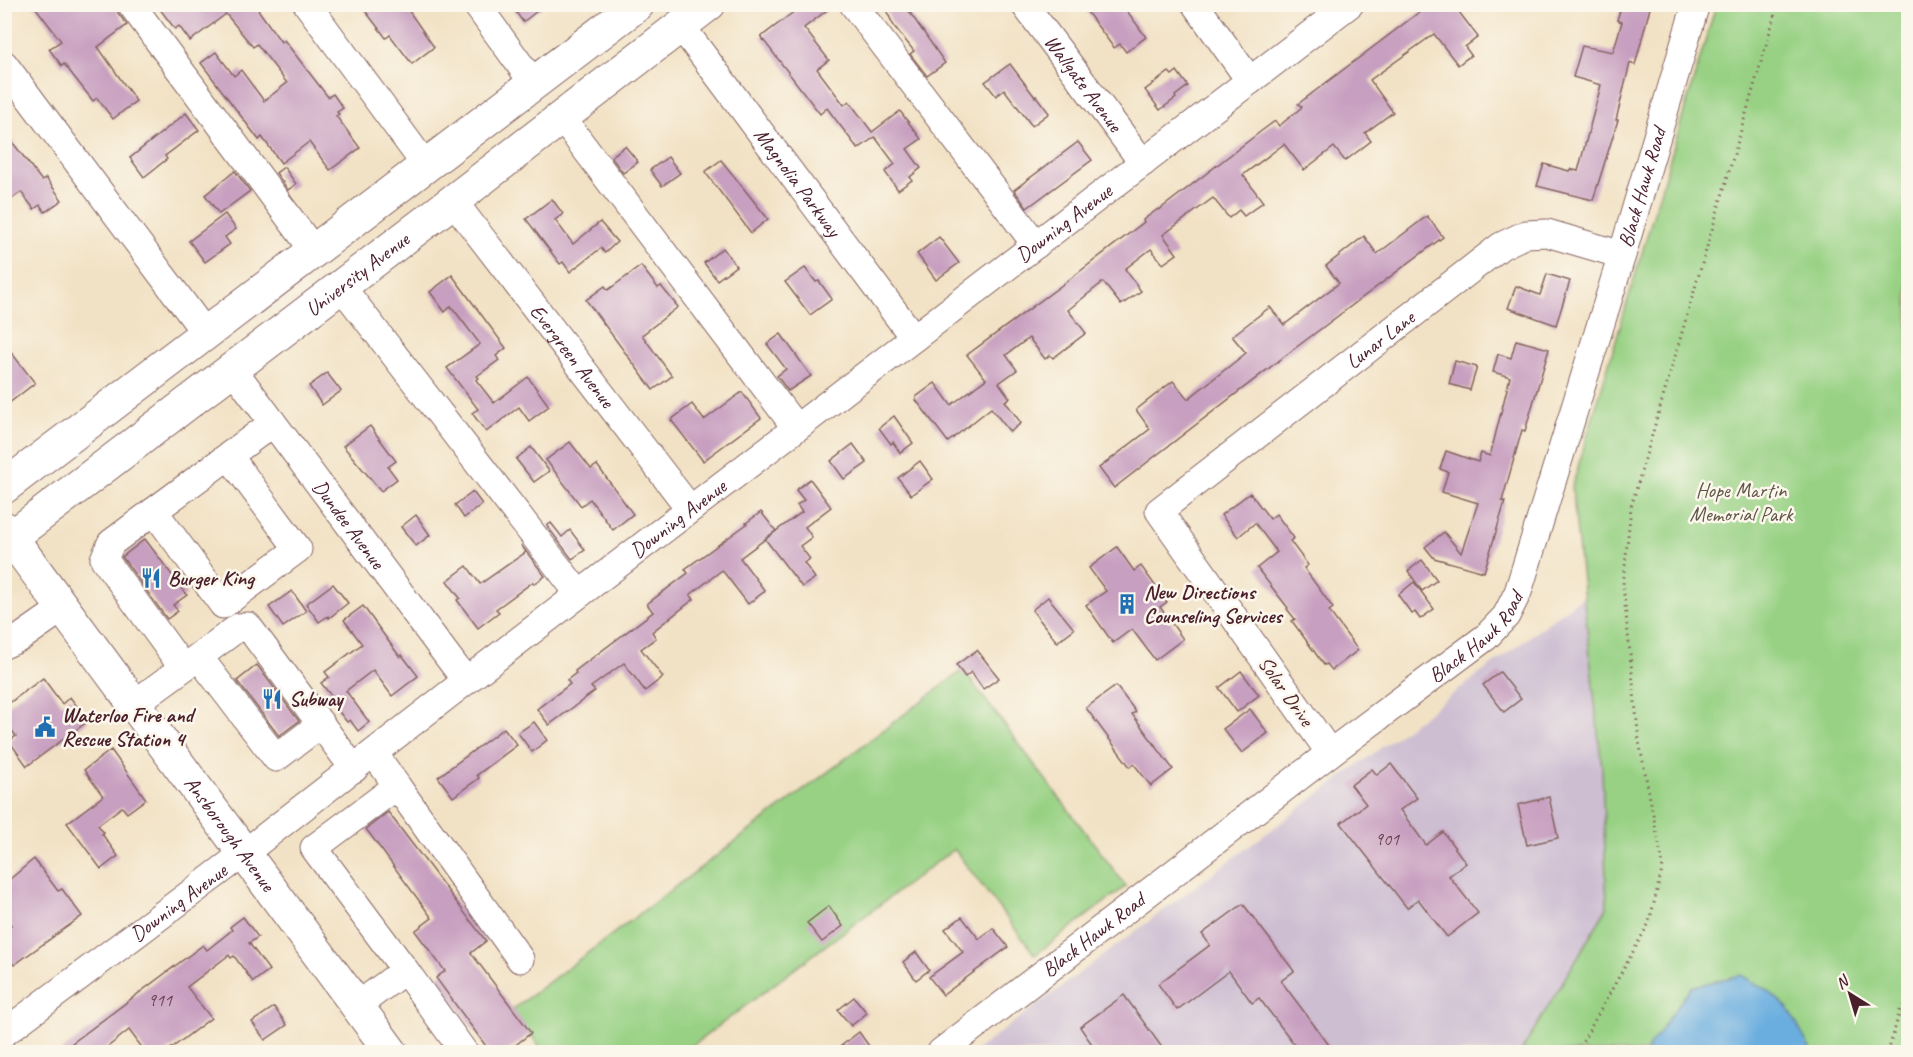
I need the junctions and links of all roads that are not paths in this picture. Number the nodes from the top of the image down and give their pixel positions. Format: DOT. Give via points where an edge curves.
graph roads {
  1 [pos="131,4"];
  2 [pos="307,4"];
  3 [pos="476,4"];
  4 [pos="638,4"];
  5 [pos="709,4"];
  6 [pos="853,4"];
  7 [pos="1023,4"];
  8 [pos="1195,4"];
  9 [pos="1350,4"];
  10 [pos="1696,4"];
  11 [pos="681,26"];
  12 [pos="4,64"];
  13 [pos="1250,81"];
  14 [pos="534,84"];
  15 [pos="562,118"];
  16 [pos="1143,163"];
  17 [pos="426,166"];
  18 [pos="454,202"];
  19 [pos="1036,245"];
  20 [pos="314,251"];
  21 [pos="1622,255"];
  22 [pos="341,286"];
  23 [pos="206,334"];
  24 [pos="914,338"];
  25 [pos="232,368"];
  26 [pos="273,423"];
  27 [pos="796,428"];
  28 [pos="229,456"];
  29 [pos="4,487"];
  30 [pos="690,509"];
  31 [pos="1159,511"];
  32 [pos="154,512"];
  33 [pos="7,536"];
  34 [pos="579,594"];
  35 [pos="63,608"];
  36 [pos="231,616"];
  37 [pos="4,645"];
  38 [pos="191,663"];
  39 [pos="466,681"];
  40 [pos="134,705"];
  41 [pos="321,724"];
  42 [pos="1330,753"];
  43 [pos="364,761"];
  44 [pos="397,786"];
  45 [pos="243,854"];
  46 [pos="519,959"];
  47 [pos="405,970"];
  48 [pos="357,1006"];
  49 [pos="4,1033"];
  50 [pos="391,1053"];
  51 [pos="464,1053"];
  52 [pos="941,1053"];
  1 -- 20 [label="street"];
  2 -- 17 [label="street"];
  3 -- 14 [label="street"];
  4 -- 14 [label="main road, University Avenue"];
  5 -- 11 [label="main road, University Avenue"];
  6 -- 19 [label="street"];
  7 -- 16 [label="street, Wallgate Avenue"];
  8 -- 13 [label="street"];
  9 -- 13 [label="street, Downing Avenue"];
  10 -- 21 [label="street, Black Hawk Road"];
  11 -- 15 [label="main road, University Avenue"];
  11 -- 24 [label="street, Magnolia Parkway"];
  12 -- 23 [label="street"];
  13 -- 16 [label="street, Downing Avenue"];
  14 -- 17 [label="main road, University Avenue"];
  15 -- 18 [label="main road, University Avenue"];
  15 -- 27 [label="street"];
  16 -- 19 [label="street, Downing Avenue"];
  17 -- 20 [label="main road, University Avenue"];
  18 -- 22 [label="main road, University Avenue"];
  18 -- 30 [label="street, Evergreen Avenue"];
  19 -- 24 [label="street, Downing Avenue"];
  20 -- 23 [label="main road, University Avenue"];
  21 -- 31 [label="street, Lunar Lane" via="1547,233 1526,234 1501,246"];
  21 -- 42 [label="street, Black Hawk Road" via="1518,592 1506,616 1486,637"];
  22 -- 25 [label="main road, University Avenue"];
  22 -- 34 [label="street"];
  23 -- 29 [label="main road, University Avenue"];
  24 -- 27 [label="street, Downing Avenue"];
  25 -- 26 [label="street, Dundee Avenue"];
  25 -- 33 [label="main road, University Avenue"];
  26 -- 28 [label="street"];
  26 -- 39 [label="street, Dundee Avenue"];
  27 -- 30 [label="street, Downing Avenue"];
  28 -- 32 [label="street"];
  28 -- 36 [label="street" via="298,549"];
  30 -- 34 [label="street, Downing Avenue"];
  31 -- 42 [label="street, Solar Drive"];
  32 -- 36 [label="street"];
  32 -- 38 [label="street" via="111,543 104,559"];
  33 -- 35 [label="main road, Ansborough Avenue"];
  34 -- 39 [label="street, Downing Avenue"];
  35 -- 37 [label="street"];
  35 -- 40 [label="main road, Ansborough Avenue"];
  36 -- 38 [label="street"];
  36 -- 41 [label="street" via="248,626"];
  38 -- 40 [label="street"];
  38 -- 41 [label="street" via="276,758"];
  39 -- 43 [label="street, Downing Avenue"];
  40 -- 45 [label="main road, Ansborough Avenue"];
  41 -- 43 [label="street"];
  42 -- 52 [label="street, Black Hawk Road"];
  43 -- 44 [label="street"];
  43 -- 45 [label="street, Downing Avenue"];
  44 -- 46 [label="street"];
  44 -- 47 [label="street" via="314,848"];
  45 -- 48 [label="main road, Ansborough Avenue"];
  45 -- 49 [label="street, Downing Avenue"];
  47 -- 48 [label="street"];
  47 -- 51 [label="street"];
  48 -- 50 [label="main road, Ansborough Avenue"];
}
